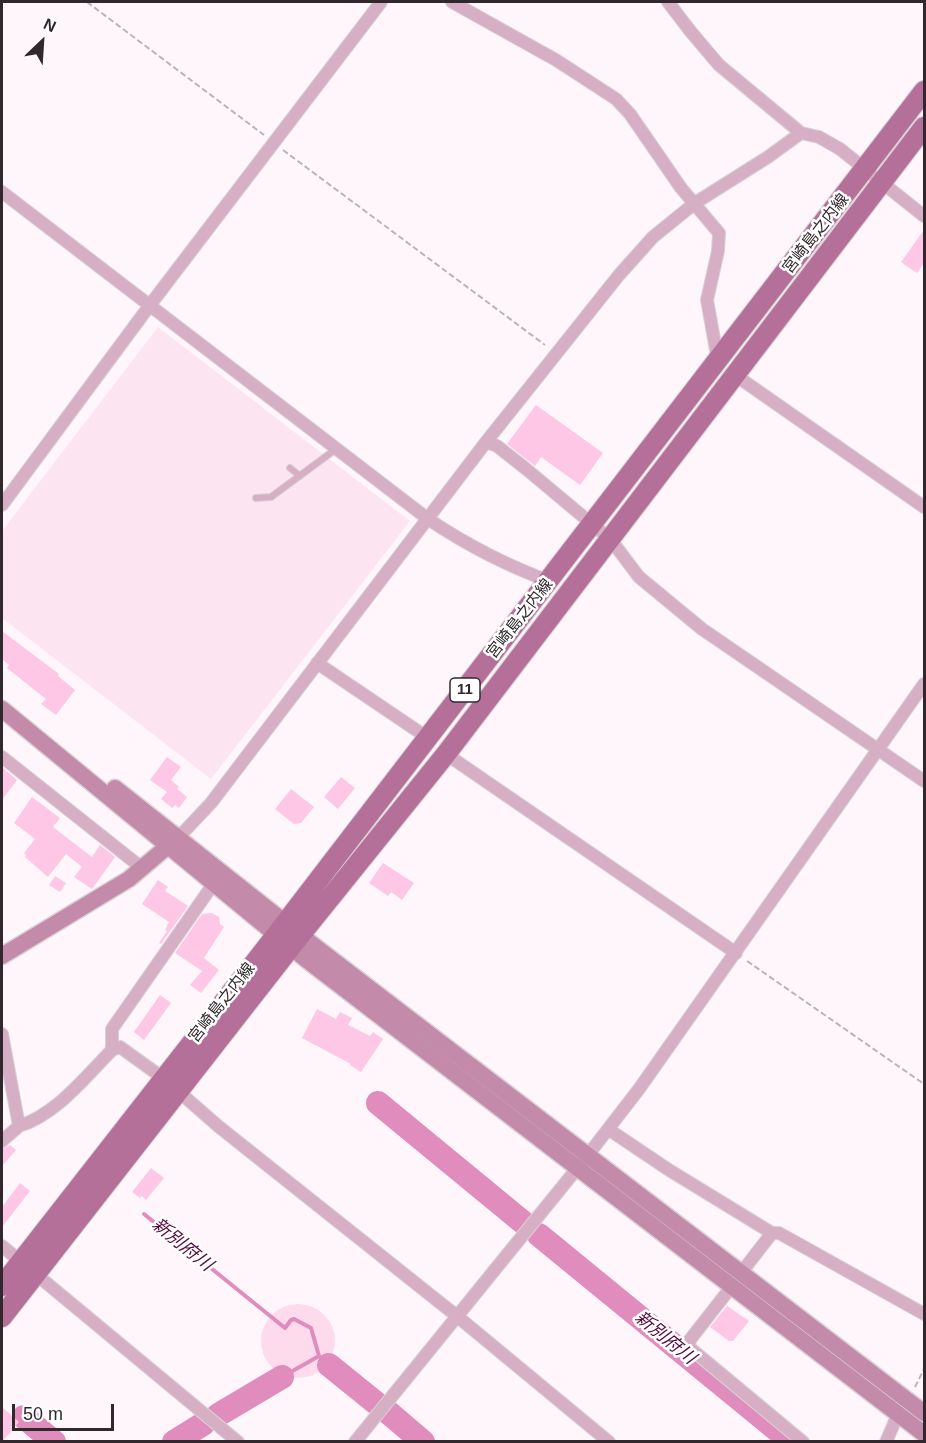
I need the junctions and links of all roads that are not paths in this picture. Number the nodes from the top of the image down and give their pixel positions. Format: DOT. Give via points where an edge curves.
graph roads {
  1 [pos="381,2"];
  2 [pos="452,2"];
  3 [pos="668,2"];
  4 [pos="924,91"];
  5 [pos="924,127"];
  6 [pos="801,134"];
  7 [pos="866,170"];
  8 [pos="882,183"];
  9 [pos="2,192"];
  10 [pos="695,203"];
  11 [pos="924,216"];
  12 [pos="150,305"];
  13 [pos="718,361"];
  14 [pos="735,375"];
  15 [pos="486,442"];
  16 [pos="336,449"];
  17 [pos="290,468"];
  18 [pos="300,476"];
  19 [pos="256,498"];
  20 [pos="2,505"];
  21 [pos="924,507"];
  22 [pos="428,519"];
  23 [pos="592,525"];
  24 [pos="611,540"];
  25 [pos="549,581"];
  26 [pos="316,663"];
  27 [pos="924,684"];
  28 [pos="2,698"];
  29 [pos="2,709"];
  30 [pos="428,738"];
  31 [pos="879,748"];
  32 [pos="446,754"];
  33 [pos="2,757"];
  34 [pos="924,781"];
  35 [pos="173,842"];
  36 [pos="142,868"];
  37 [pos="214,883"];
  38 [pos="289,934"];
  39 [pos="736,953"];
  40 [pos="2,956"];
  41 [pos="2,1034"];
  42 [pos="112,1050"];
  43 [pos="163,1078"];
  44 [pos="178,1091"];
  45 [pos="19,1126"];
  46 [pos="608,1129"];
  47 [pos="2,1141"];
  48 [pos="583,1161"];
  49 [pos="772,1233"];
  50 [pos="2,1246"];
  51 [pos="27,1268"];
  52 [pos="737,1280"];
  53 [pos="2,1286"];
  54 [pos="924,1314"];
  55 [pos="2,1317"];
  56 [pos="458,1317"];
  57 [pos="912,1412"];
  58 [pos="924,1434"];
  59 [pos="238,1442"];
  60 [pos="355,1442"];
  61 [pos="609,1442"];
  62 [pos="803,1442"];
  63 [pos="886,1442"];
  1 -- 12 [label="street"];
  2 -- 10 [label="street" via="616,99"];
  3 -- 6 [label="street" via="719,65"];
  4 -- 7 [label="main road, 宮崎島之内線 / 11"];
  5 -- 8 [label="main road, 宮崎島之内線 / 11"];
  6 -- 7 [label="street" via="819,137"];
  6 -- 10 [label="street"];
  7 -- 8 [label="street"];
  7 -- 13 [label="main road, 宮崎島之内線 / 11"];
  8 -- 11 [label="street"];
  8 -- 14 [label="main road, 宮崎島之内線 / 11"];
  9 -- 12 [label="street"];
  10 -- 13 [label="street" via="719,233 707,300"];
  10 -- 15 [label="street" via="653,237 619,275"];
  12 -- 16 [label="street"];
  12 -- 20 [label="street"];
  13 -- 23 [label="main road, 宮崎島之内線 / 11"];
  14 -- 21 [label="street"];
  14 -- 24 [label="main road, 宮崎島之内線 / 11"];
  15 -- 22 [label="street"];
  15 -- 23 [label="street" via="497,446"];
  16 -- 18 [label="lane"];
  16 -- 22 [label="street"];
  17 -- 18 [label="lane"];
  18 -- 19 [label="lane" via="271,497"];
  22 -- 25 [label="street" via="494,559"];
  22 -- 26 [label="street"];
  23 -- 24 [label="street"];
  23 -- 25 [label="main road, 宮崎島之内線 / 11"];
  24 -- 31 [label="street" via="639,577 702,629"];
  24 -- 32 [label="main road, 宮崎島之内線 / 11"];
  25 -- 30 [label="main road, 宮崎島之内線 / 11"];
  26 -- 30 [label="street"];
  26 -- 35 [label="street" via="211,803"];
  27 -- 31 [label="street"];
  28 -- 35 [label="street"];
  29 -- 35 [label="street"];
  30 -- 38 [label="main road, 宮崎島之内線 / 11"];
  31 -- 34 [label="street"];
  31 -- 39 [label="street"];
  32 -- 38 [label="main road, 宮崎島之内線 / 11"];
  32 -- 39 [label="street"];
  33 -- 36 [label="street"];
  35 -- 36 [label="street"];
  35 -- 37 [label="street"];
  35 -- 38 [label="street"];
  36 -- 40 [label="street"];
  37 -- 38 [label="street"];
  37 -- 42 [label="street" via="112,1029"];
  38 -- 43 [label="main road, 宮崎島之内線 / 11"];
  38 -- 44 [label="main road, 宮崎島之内線 / 11"];
  38 -- 48 [label="street"];
  39 -- 46 [label="street"];
  41 -- 45 [label="street"];
  42 -- 43 [label="street" via="125,1049"];
  42 -- 45 [label="street" via="61,1102"];
  43 -- 51 [label="main road, 宮崎島之内線 / 11"];
  44 -- 51 [label="main road, 宮崎島之内線 / 11"];
  44 -- 56 [label="street"];
  45 -- 47 [label="street"];
  46 -- 48 [label="street"];
  46 -- 49 [label="street"];
  48 -- 52 [label="street"];
  48 -- 56 [label="street"];
  49 -- 52 [label="street"];
  49 -- 54 [label="street" via="779,1233"];
  50 -- 51 [label="street"];
  51 -- 53 [label="main road, 宮崎島之内線 / 11"];
  51 -- 55 [label="main road, 宮崎島之内線 / 11"];
  51 -- 59 [label="street"];
  52 -- 57 [label="street"];
  52 -- 62 [label="street" via="689,1341 690,1348"];
  56 -- 60 [label="street"];
  56 -- 61 [label="street"];
  57 -- 58 [label="street"];
  57 -- 63 [label="street"];
}
